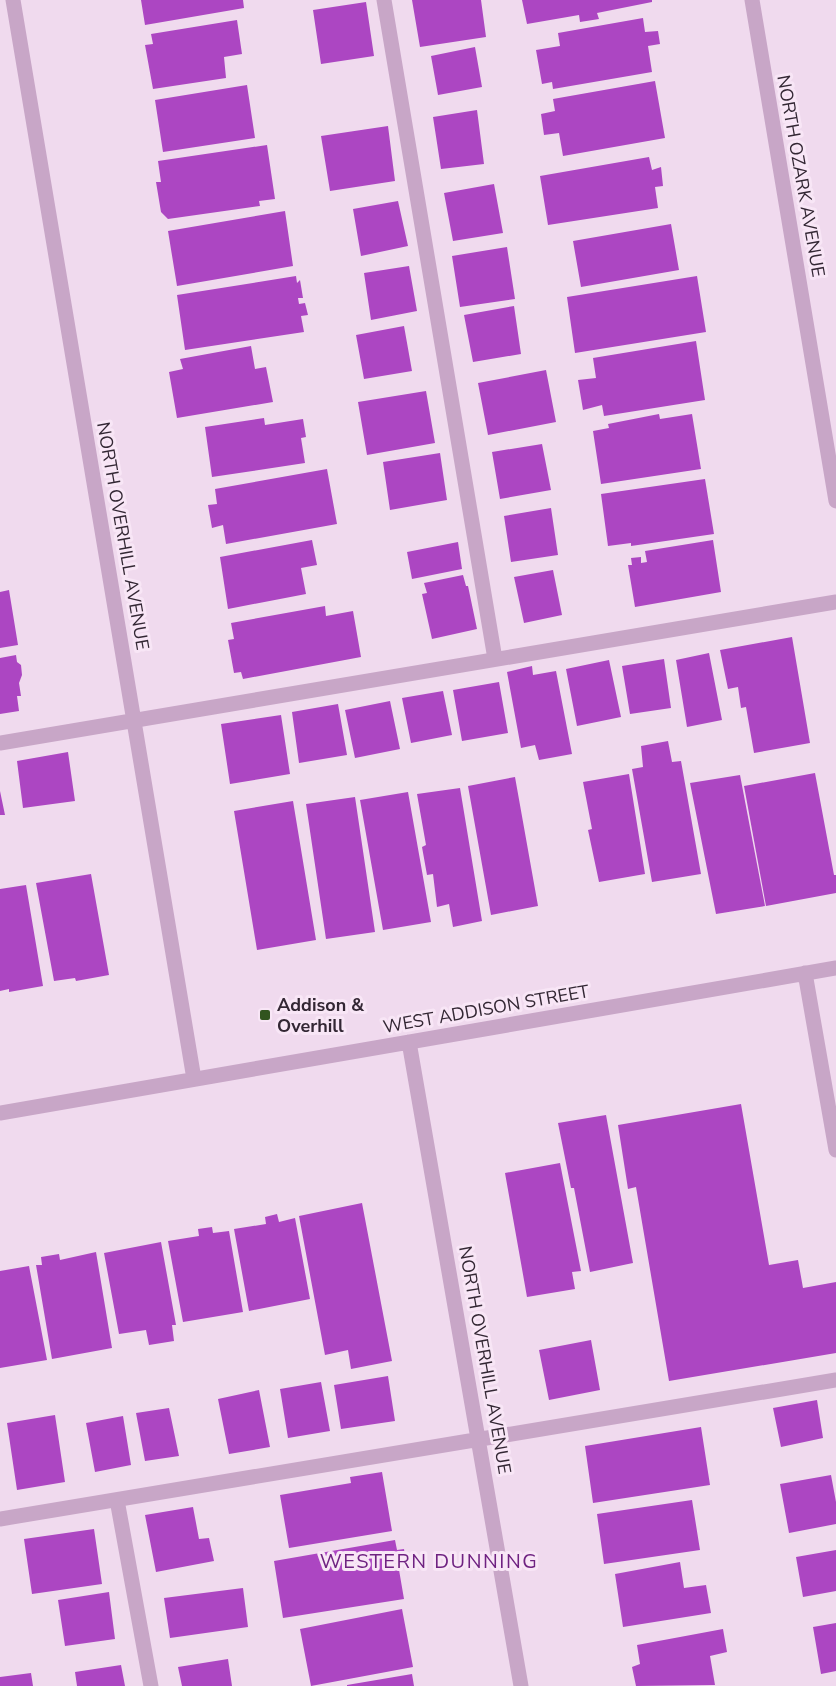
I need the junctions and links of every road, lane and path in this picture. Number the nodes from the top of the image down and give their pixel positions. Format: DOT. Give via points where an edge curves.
graph roads {
  1 [pos="13,0"];
  2 [pos="384,0"];
  3 [pos="752,0"];
  4 [pos="836,501"];
  5 [pos="836,602"];
  6 [pos="495,659"];
  7 [pos="134,720"];
  8 [pos="0,743"];
  9 [pos="836,968"];
  10 [pos="805,973"];
  11 [pos="409,1042"];
  12 [pos="194,1079"];
  13 [pos="0,1113"];
  14 [pos="836,1150"];
  15 [pos="836,1380"];
  16 [pos="480,1439"];
  17 [pos="117,1500"];
  18 [pos="0,1519"];
  19 [pos="151,1686"];
  20 [pos="521,1686"];
  1 -- 7 [label="street, NORTH OVERHILL AVENUE"];
  2 -- 6 [label="street"];
  3 -- 4 [label="street, NORTH OZARK AVENUE"];
  5 -- 6 [label="street"];
  6 -- 7 [label="street"];
  7 -- 8 [label="street"];
  7 -- 12 [label="street, NORTH OVERHILL AVENUE"];
  9 -- 10 [label="street, WEST ADDISON STREET"];
  10 -- 11 [label="street, WEST ADDISON STREET"];
  10 -- 14 [label="street"];
  11 -- 12 [label="street, WEST ADDISON STREET"];
  11 -- 16 [label="street, NORTH OVERHILL AVENUE"];
  12 -- 13 [label="street, WEST ADDISON STREET"];
  15 -- 16 [label="street"];
  16 -- 17 [label="street"];
  16 -- 20 [label="street, NORTH OVERHILL AVENUE"];
  17 -- 18 [label="street"];
  17 -- 19 [label="street"];
}
